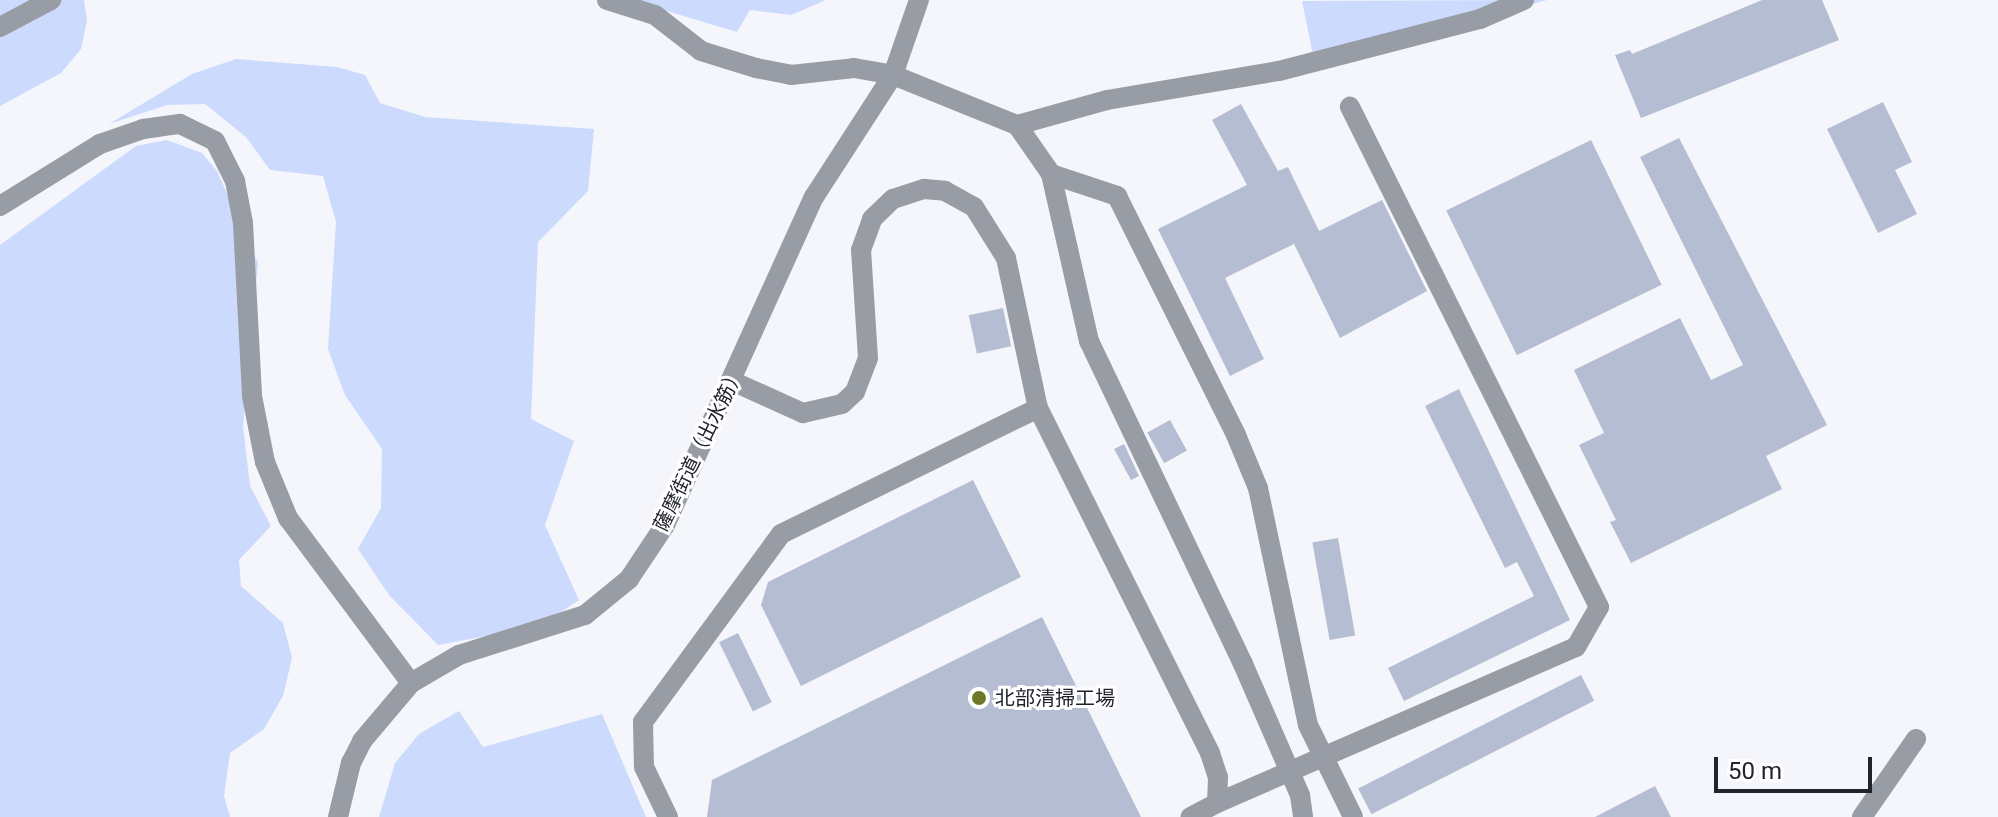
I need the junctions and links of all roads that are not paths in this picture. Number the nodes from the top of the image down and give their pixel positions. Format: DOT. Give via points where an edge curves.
graph roads {
  1 [pos="51,0"];
  2 [pos="607,0"];
  3 [pos="919,0"];
  4 [pos="1524,0"];
  5 [pos="0,27"];
  6 [pos="893,75"];
  7 [pos="1350,107"];
  8 [pos="1017,125"];
  9 [pos="1051,174"];
  10 [pos="0,206"];
  11 [pos="732,381"];
  12 [pos="1038,408"];
  13 [pos="411,683"];
  14 [pos="1916,739"];
  15 [pos="1323,757"];
  16 [pos="1217,803"];
  17 [pos="338,817"];
  18 [pos="668,817"];
  19 [pos="1191,817"];
  20 [pos="1303,817"];
  21 [pos="1353,817"];
  22 [pos="1862,817"];
  1 -- 5 [label="street"];
  2 -- 6 [label="street" via="655,15 701,51 756,68 791,75 854,68"];
  3 -- 6 [label="street, 薩摩街道（出水筋）"];
  4 -- 8 [label="street" via="1480,19 1279,71 1107,100"];
  6 -- 8 [label="street"];
  6 -- 11 [label="street, 薩摩街道（出水筋）" via="814,197"];
  7 -- 15 [label="street" via="1599,607 1576,647"];
  8 -- 9 [label="street"];
  9 -- 15 [label="street" via="1117,196 1236,435 1258,488 1308,725"];
  9 -- 20 [label="street" via="1089,341 1243,664 1300,795"];
  10 -- 13 [label="street" via="100,144 143,129 180,124 215,141 235,181 243,223 252,396 265,462 288,518"];
  11 -- 12 [label="street" via="803,413 842,404 855,392 868,358 861,250 866,231 893,199 924,189 945,191 974,207 1006,258"];
  11 -- 13 [label="street, 薩摩街道（出水筋）" via="665,525 629,579 607,601 556,627 459,655"];
  12 -- 16 [label="street" via="1210,753 1218,777"];
  12 -- 18 [label="street" via="781,534 643,722 644,767"];
  13 -- 17 [label="street, 薩摩街道（出水筋）" via="362,741"];
  14 -- 22 [label="street"];
  15 -- 16 [label="street, bridge"];
  15 -- 21 [label="street"];
  16 -- 19 [label="street"];
}
